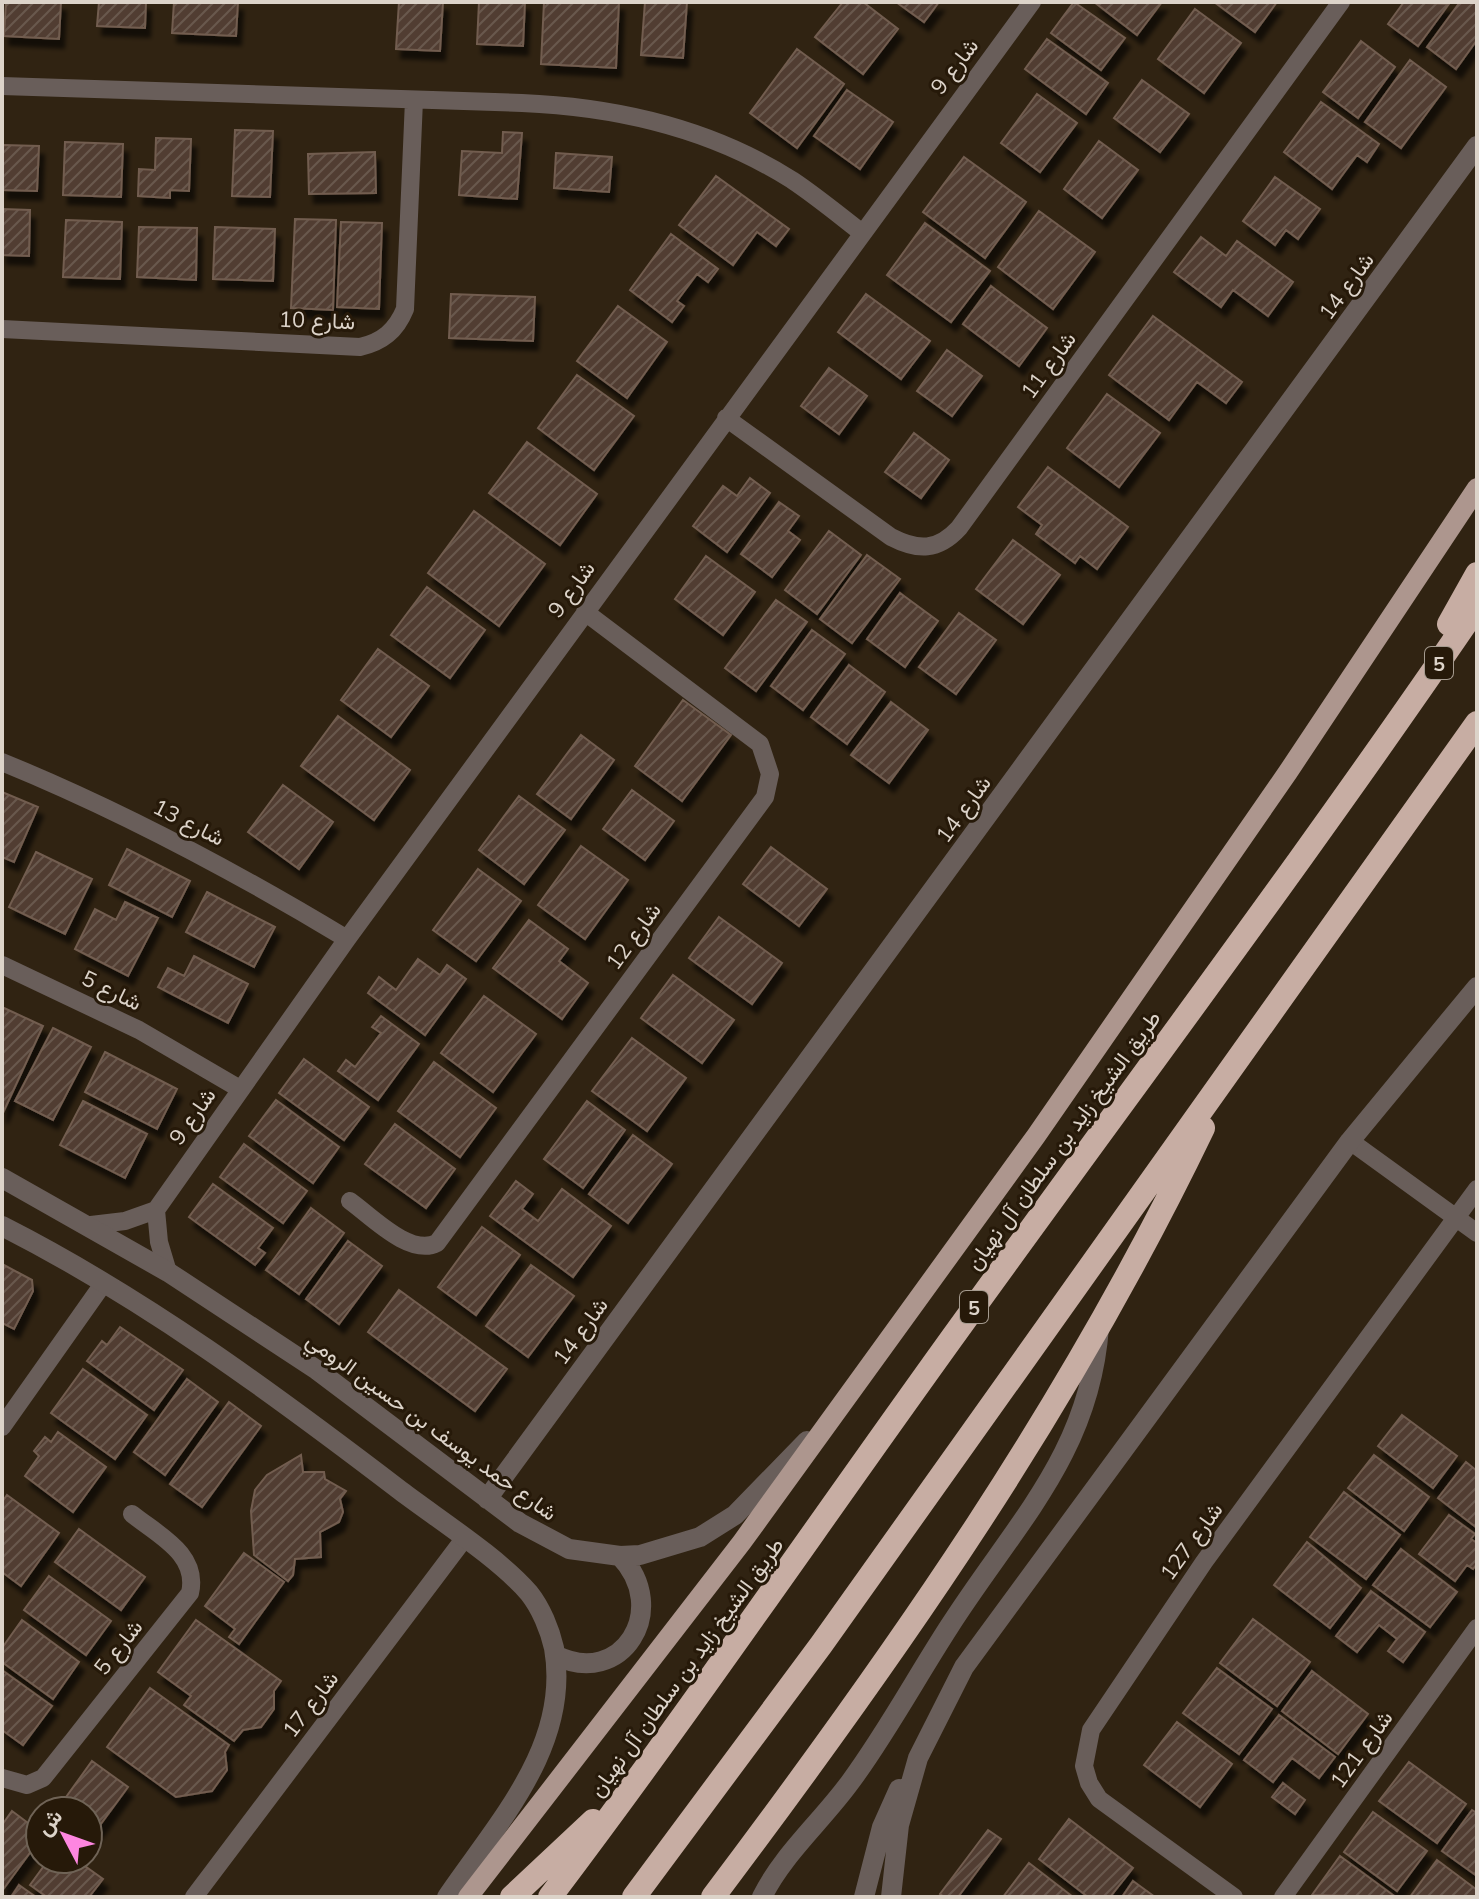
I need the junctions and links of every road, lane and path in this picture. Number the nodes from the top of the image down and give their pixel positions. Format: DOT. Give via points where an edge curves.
graph roads {
  1 [pos="1032,2"];
  2 [pos="1341,2"];
  3 [pos="2,86"];
  4 [pos="414,100"];
  5 [pos="1477,146"];
  6 [pos="861,232"];
  7 [pos="2,329"];
  8 [pos="726,418"];
  9 [pos="1477,488"];
  10 [pos="1477,574"];
  11 [pos="1477,607"];
  12 [pos="585,612"];
  13 [pos="1401,719"];
  14 [pos="1477,723"];
  15 [pos="2,762"];
  16 [pos="347,939"];
  17 [pos="2,965"];
  18 [pos="1477,987"];
  19 [pos="1233,1065"];
  20 [pos="240,1089"];
  21 [pos="1350,1141"];
  22 [pos="2,1178"];
  23 [pos="1477,1189"];
  24 [pos="350,1201"];
  25 [pos="156,1210"];
  26 [pos="1456,1218"];
  27 [pos="91,1225"];
  28 [pos="2,1226"];
  29 [pos="1477,1233"];
  30 [pos="168,1272"];
  31 [pos="103,1284"];
  32 [pos="1099,1327"];
  33 [pos="829,1418"];
  34 [pos="2,1427"];
  35 [pos="487,1499"];
  36 [pos="132,1514"];
  37 [pos="464,1539"];
  38 [pos="620,1556"];
  39 [pos="1477,1628"];
  40 [pos="555,1655"];
  41 [pos="918,1758"];
  42 [pos="642,1776"];
  43 [pos="2,1778"];
  44 [pos="766,1893"];
  45 [pos="194,1897"];
  46 [pos="447,1897"];
  47 [pos="468,1897"];
  48 [pos="512,1897"];
  49 [pos="550,1897"];
  50 [pos="634,1897"];
  51 [pos="713,1897"];
  52 [pos="864,1897"];
  53 [pos="891,1897"];
  54 [pos="1234,1897"];
  55 [pos="1283,1897"];
  1 -- 6 [label="street, شارع 9"];
  2 -- 8 [label="street, شارع 11" via="959,528 939,545 915,547 891,537"];
  3 -- 4 [label="street"];
  4 -- 6 [label="street" via="568,105 678,127 769,166"];
  4 -- 7 [label="street, شارع 10" via="406,302 400,321 382,339 360,347"];
  5 -- 35 [label="street, شارع 14"];
  6 -- 8 [label="street, شارع 9"];
  8 -- 12 [label="street, شارع 9"];
  9 -- 33 [label="main road" via="1087,1062"];
  10 -- 13 [label="highway"];
  11 -- 13 [label="highway, طريق الشيخ زايد بن سلطان آل نهيان / 5"];
  12 -- 16 [label="street, شارع 9"];
  12 -- 24 [label="street, شارع 12" via="760,744 770,774 765,797 437,1243 414,1245"];
  13 -- 42 [label="highway, طريق الشيخ زايد بن سلطان آل نهيان / 5"];
  14 -- 19 [label="highway"];
  15 -- 16 [label="street, شارع 13" via="182,845"];
  16 -- 20 [label="street, شارع 9"];
  17 -- 20 [label="street, شارع 5" via="139,1030"];
  18 -- 21 [label="street"];
  19 -- 32 [label="highway"];
  19 -- 50 [label="highway" via="821,1645"];
  20 -- 25 [label="street, شارع 9"];
  21 -- 26 [label="street"];
  21 -- 41 [label="street" via="1166,1397 985,1635 946,1696"];
  22 -- 27 [label="street, شارع حمد يوسف بن حسين الرومي"];
  23 -- 26 [label="street, شارع 127"];
  25 -- 27 [label="street"];
  25 -- 30 [label="street"];
  26 -- 29 [label="street"];
  26 -- 54 [label="street, شارع 127" via="1204,1562 1088,1739 1084,1766 1099,1799"];
  27 -- 30 [label="street, شارع حمد يوسف بن حسين الرومي"];
  28 -- 31 [label="street"];
  30 -- 35 [label="street, شارع حمد يوسف بن حسين الرومي" via="317,1370"];
  31 -- 34 [label="street"];
  31 -- 37 [label="street" via="290,1406"];
  32 -- 44 [label="street" via="1088,1399 1057,1470 852,1780"];
  32 -- 51 [label="highway" via="938,1590"];
  33 -- 38 [label="street, شارع حمد يوسف بن حسين الرومي" via="718,1527 671,1549"];
  33 -- 47 [label="main road" via="714,1578"];
  35 -- 38 [label="street, شارع حمد يوسف بن حسين الرومي" via="553,1543"];
  36 -- 43 [label="street, شارع 5" via="183,1556 192,1574 190,1593 43,1778 27,1785"];
  37 -- 40 [label="street" via="527,1591"];
  37 -- 45 [label="street, شارع 17"];
  38 -- 40 [label="street" via="642,1591 637,1631 619,1652 595,1663 568,1662"];
  39 -- 55 [label="street, شارع 121"];
  40 -- 46 [label="street" via="555,1709 542,1751"];
  41 -- 52 [label="street" via="882,1827"];
  41 -- 53 [label="street" via="899,1825"];
  42 -- 48 [label="highway"];
  42 -- 49 [label="highway, طريق الشيخ زايد بن سلطان آل نهيان / 5"];
}
